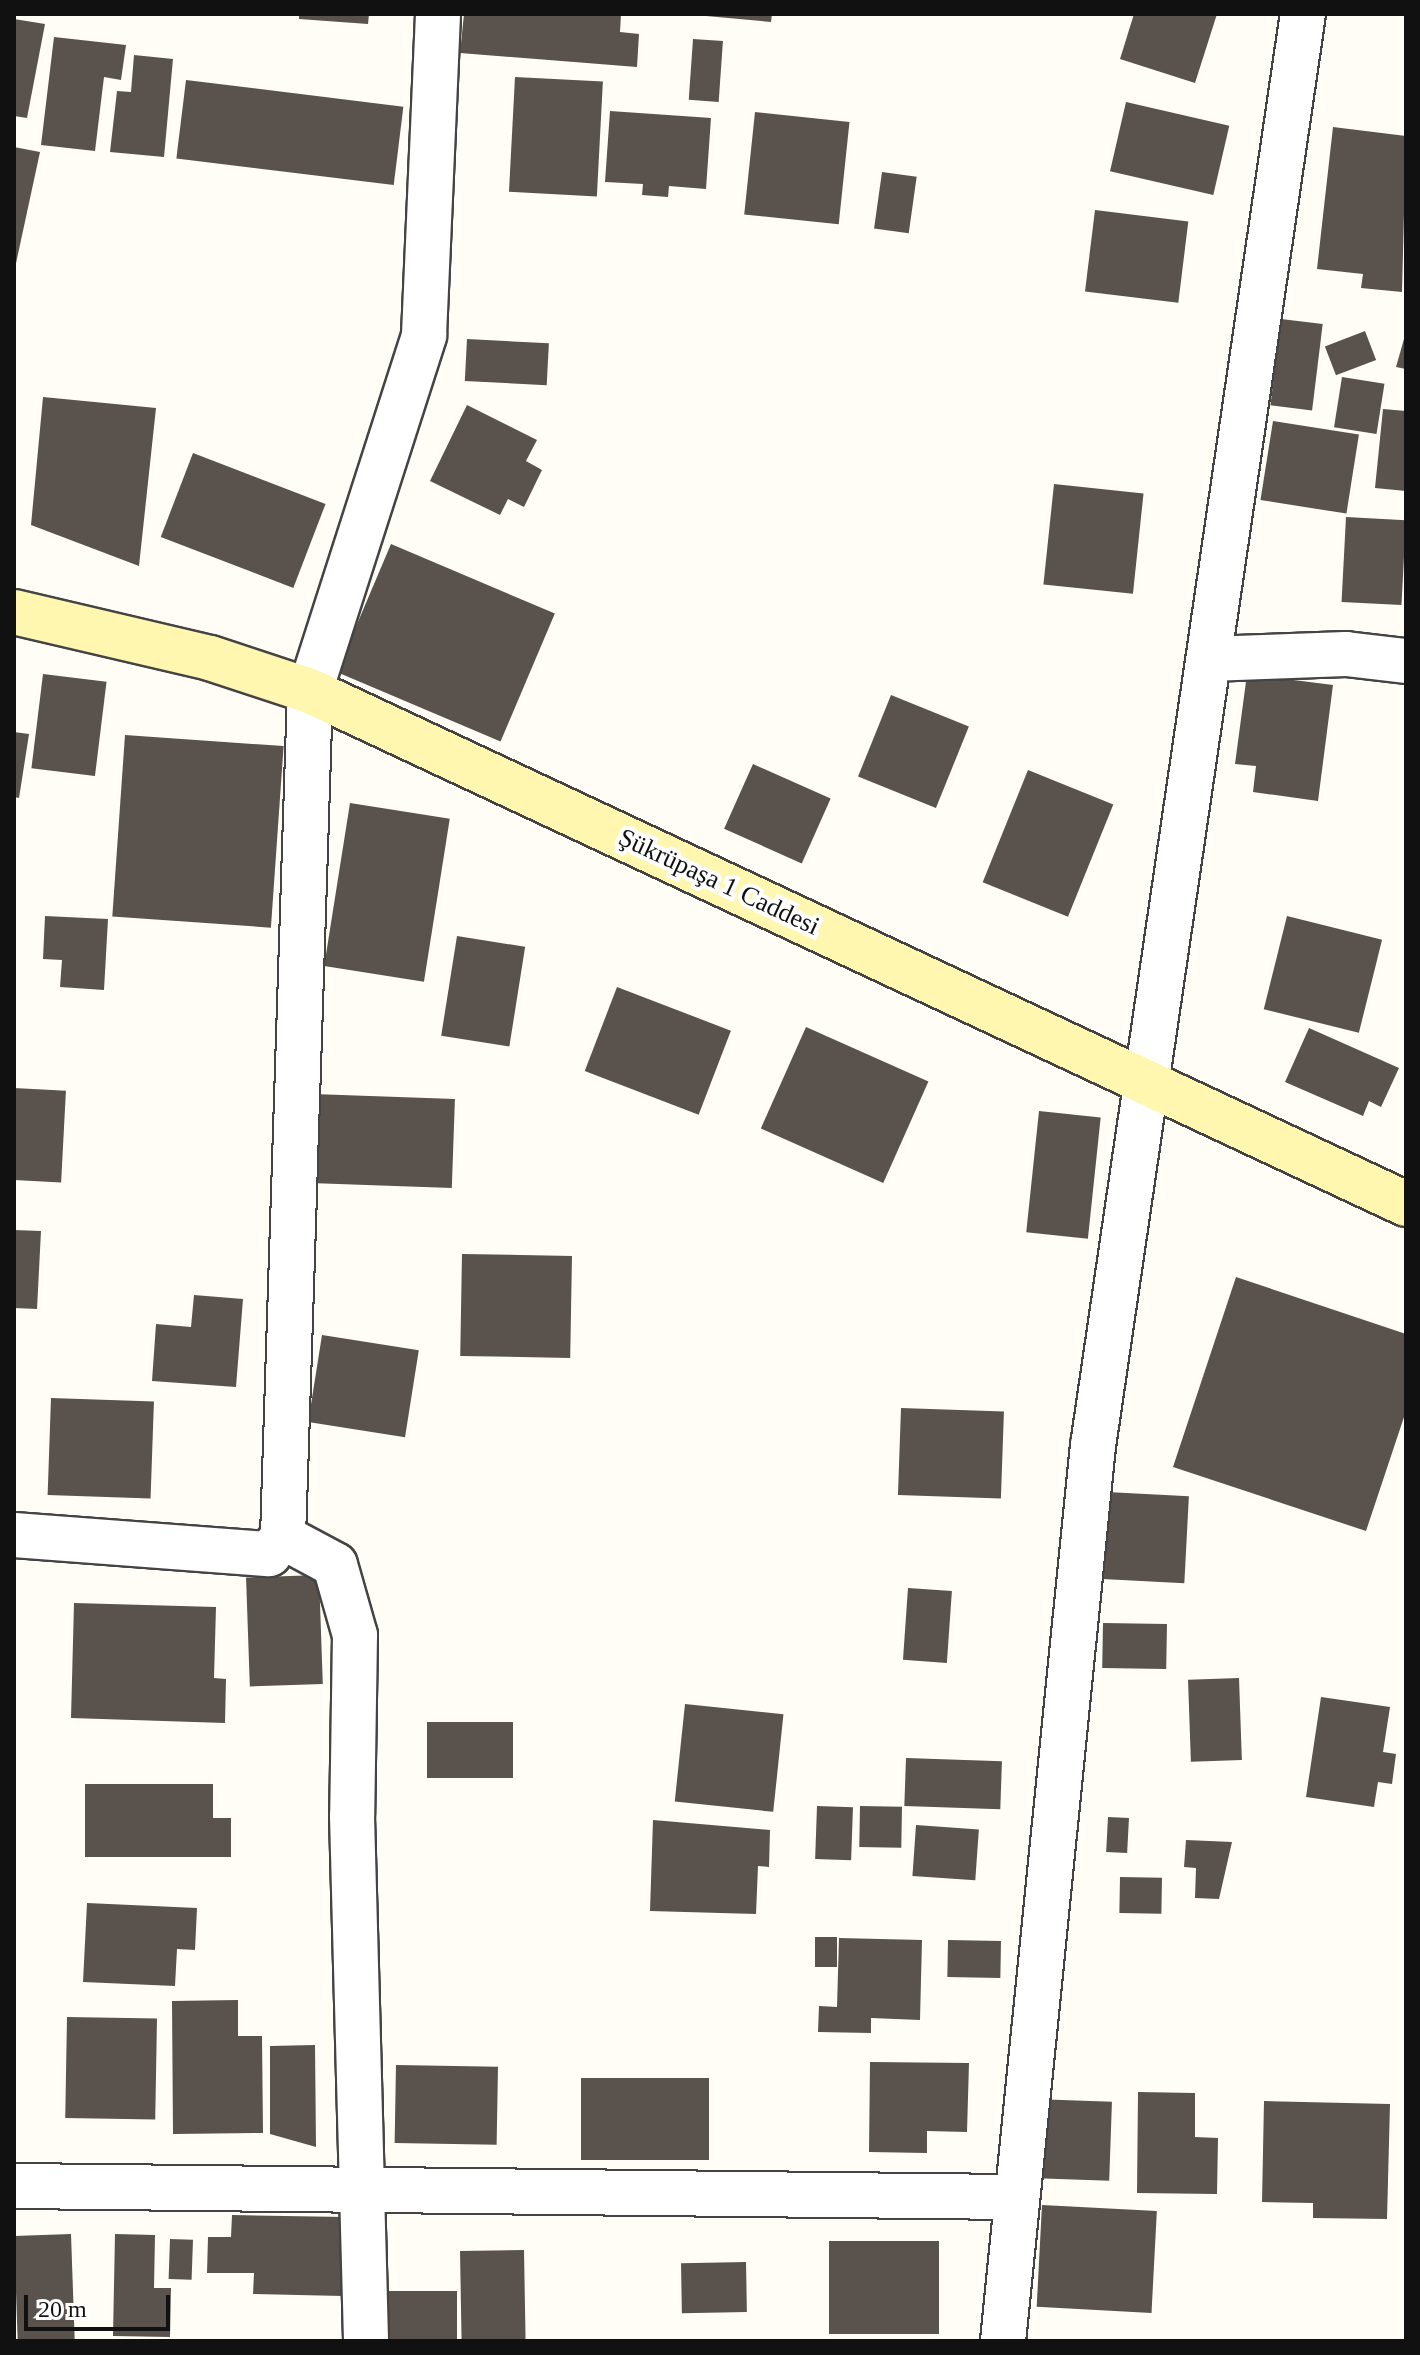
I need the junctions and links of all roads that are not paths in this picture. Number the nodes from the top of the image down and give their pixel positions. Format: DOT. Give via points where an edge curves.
graph roads {
  1 [pos="438,14"];
  2 [pos="1303,14"];
  3 [pos="14,612"];
  4 [pos="1209,659"];
  5 [pos="1406,661"];
  6 [pos="310,691"];
  7 [pos="1150,1083"];
  8 [pos="1406,1204"];
  9 [pos="14,1535"];
  10 [pos="283,1537"];
  11 [pos="363,2185"];
  12 [pos="14,2186"];
  13 [pos="1017,2197"];
  14 [pos="366,2341"];
  15 [pos="1003,2341"];
  1 -- 6 [label="street" via="424,335"];
  2 -- 4 [label="street"];
  3 -- 6 [label="main road, Şükrüpaşa 1 Caddesi" via="210,658"];
  4 -- 5 [label="street" via="1346,654"];
  4 -- 7 [label="street"];
  6 -- 7 [label="main road, Şükrüpaşa 1 Caddesi"];
  6 -- 10 [label="street"];
  7 -- 8 [label="main road, Şükrüpaşa 1 Caddesi"];
  7 -- 13 [label="street" via="1093,1446"];
  9 -- 10 [label="street" via="269,1554"];
  10 -- 11 [label="street" via="335,1565 355,1635 352,1816"];
  11 -- 12 [label="street"];
  11 -- 13 [label="street"];
  11 -- 14 [label="street"];
  13 -- 15 [label="street"];
}
